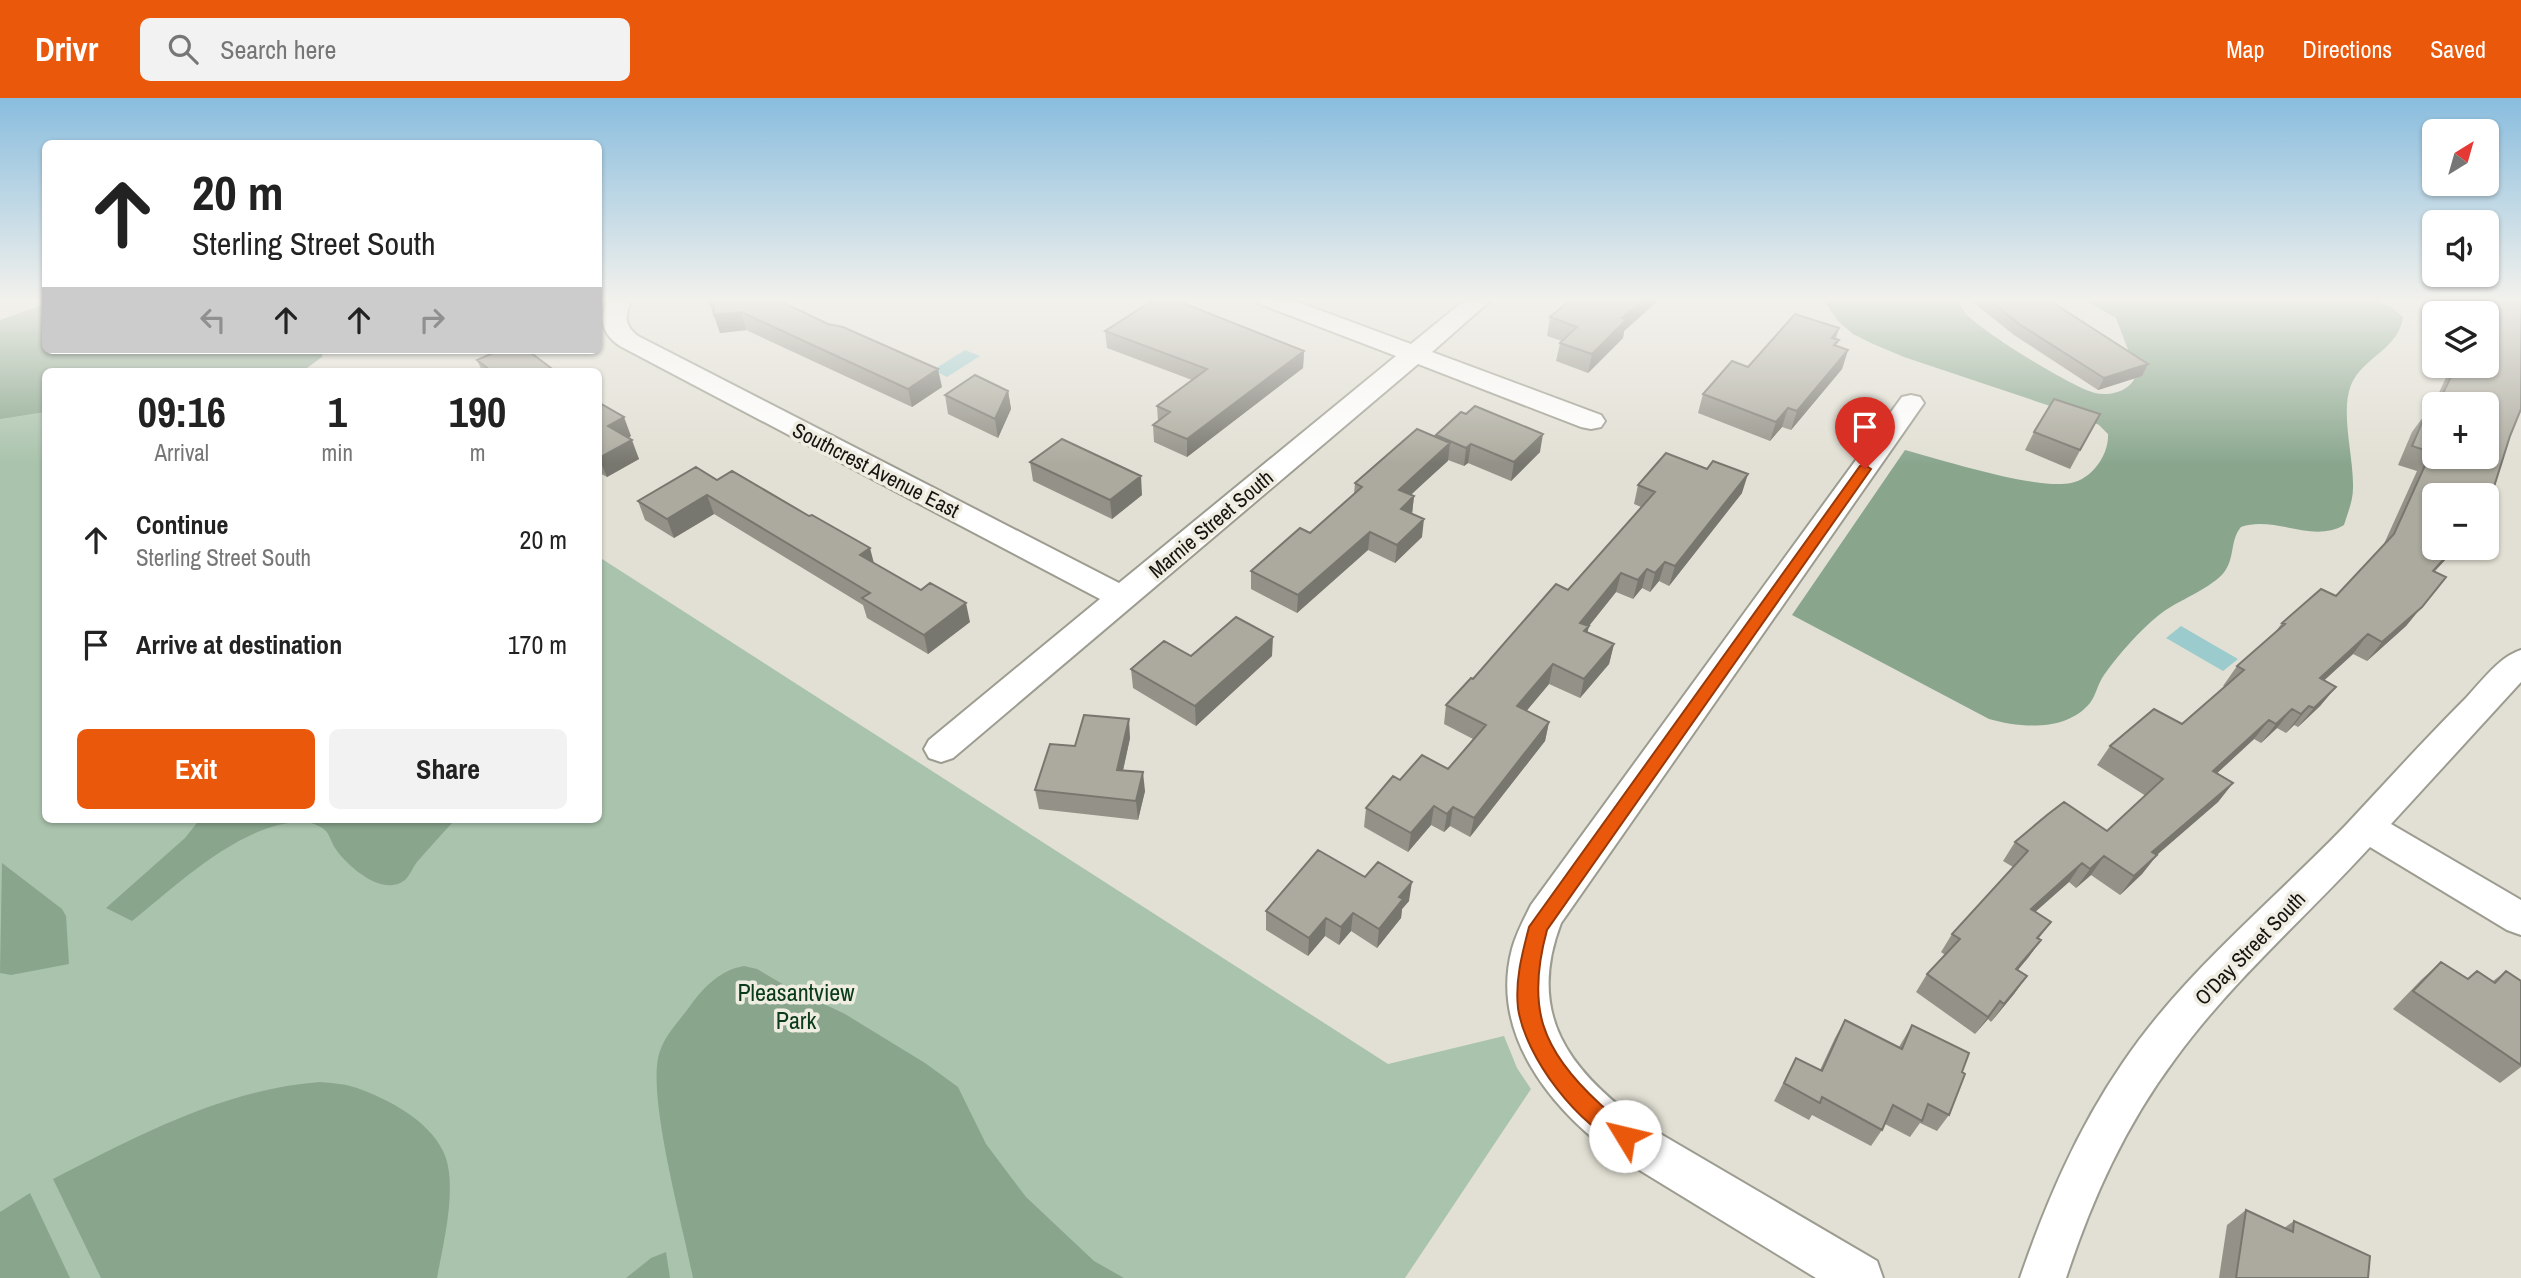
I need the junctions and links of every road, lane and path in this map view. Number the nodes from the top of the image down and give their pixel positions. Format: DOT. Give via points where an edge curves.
graph roads {
  1 [pos="654,354"];
  2 [pos="1415,354"];
  3 [pos="1911,403"];
  4 [pos="1591,421"];
  5 [pos="1123,598"];
  6 [pos="2521,662"];
  7 [pos="942,749"];
  8 [pos="2366,827"];
  9 [pos="2521,919"];
  10 [pos="1860,1278"];
  11 [pos="2043,1278"];
  1 -- 5 [label="street, Southcrest Avenue East"];
  2 -- 4 [label="street"];
  2 -- 5 [label="street, Marnie Street South"];
  3 -- 10 [label="street" via="1545,916 1533,943 1527,989 1528,1011 1557,1073 1606,1124"];
  5 -- 7 [label="street, Marnie Street South"];
  6 -- 8 [label="street, O'Day Street South"];
  8 -- 9 [label="street"];
  8 -- 11 [label="street, O'Day Street South" via="2199,999 2148,1062 2087,1161"];
}
